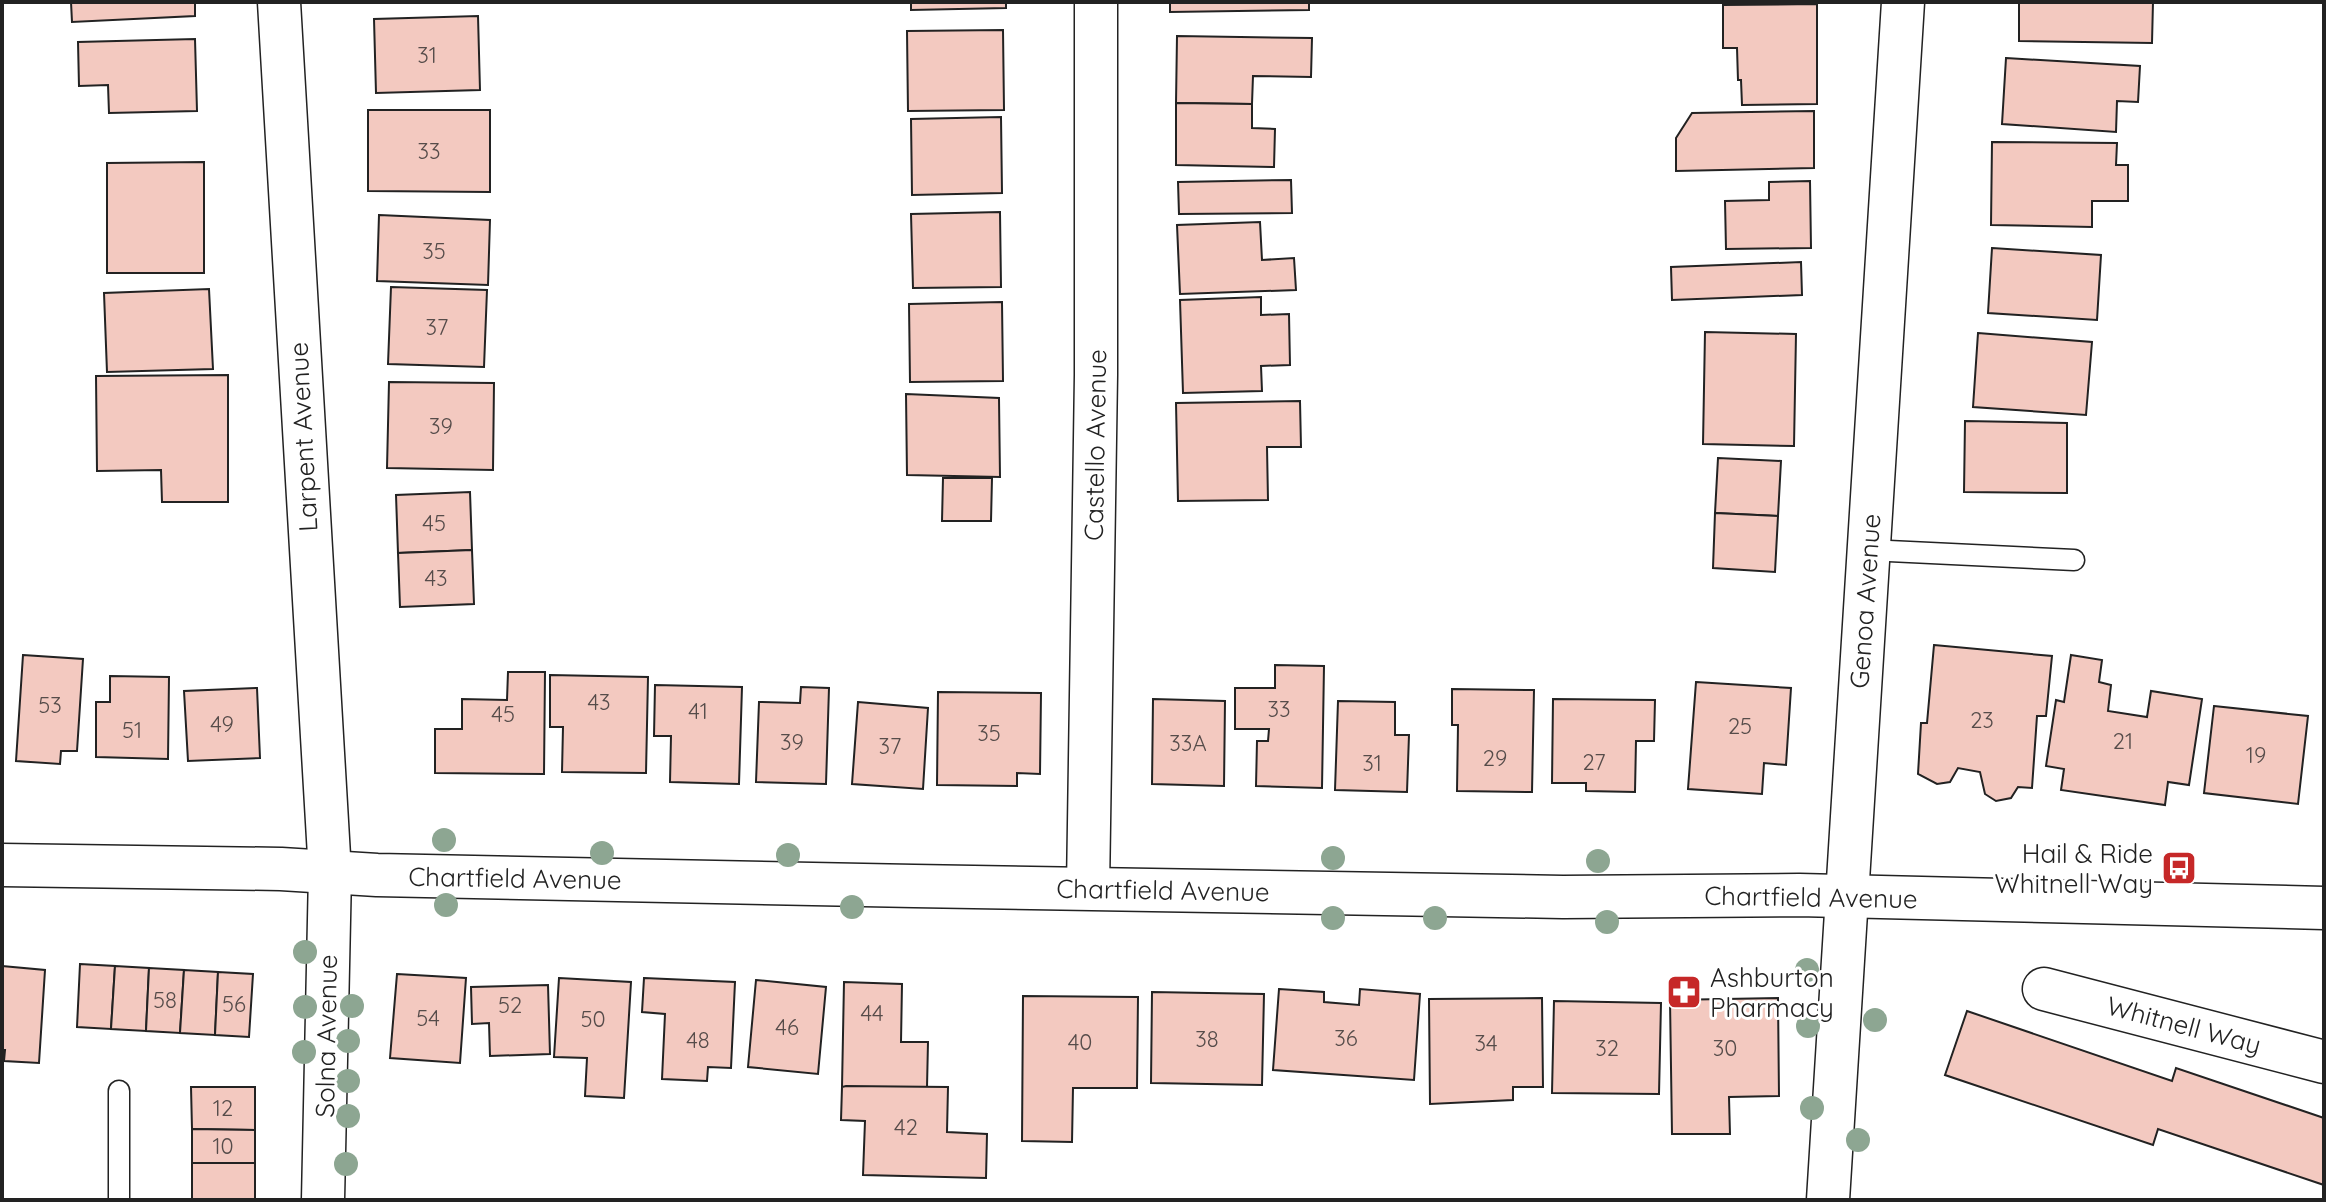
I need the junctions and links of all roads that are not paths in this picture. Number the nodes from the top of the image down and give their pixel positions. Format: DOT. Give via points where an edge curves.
graph roads {
  1 [pos="279,2"];
  2 [pos="1096,2"];
  3 [pos="1903,2"];
  4 [pos="1868,550"];
  5 [pos="2074,560"];
  6 [pos="2,865"];
  7 [pos="330,873"];
  8 [pos="1088,888"];
  9 [pos="1845,897"];
  10 [pos="2324,908"];
  11 [pos="2044,989"];
  12 [pos="2324,1062"];
  13 [pos="119,1091"];
  14 [pos="119,1200"];
  15 [pos="323,1200"];
  16 [pos="1828,1200"];
  1 -- 7 [label="street, Larpent Avenue"];
  2 -- 8 [label="street, Castello Avenue"];
  3 -- 4 [label="street, Genoa Avenue"];
  4 -- 5 [label="lane"];
  4 -- 9 [label="street, Genoa Avenue"];
  6 -- 7 [label="street, Chartfield Avenue"];
  7 -- 8 [label="street, Chartfield Avenue"];
  7 -- 15 [label="street, Solna Avenue"];
  8 -- 9 [label="street, Chartfield Avenue"];
  9 -- 10 [label="street, Chartfield Avenue"];
  9 -- 16 [label="street, Genoa Avenue"];
  11 -- 12 [label="street, Whitnell Way"];
  13 -- 14 [label="lane"];
}
